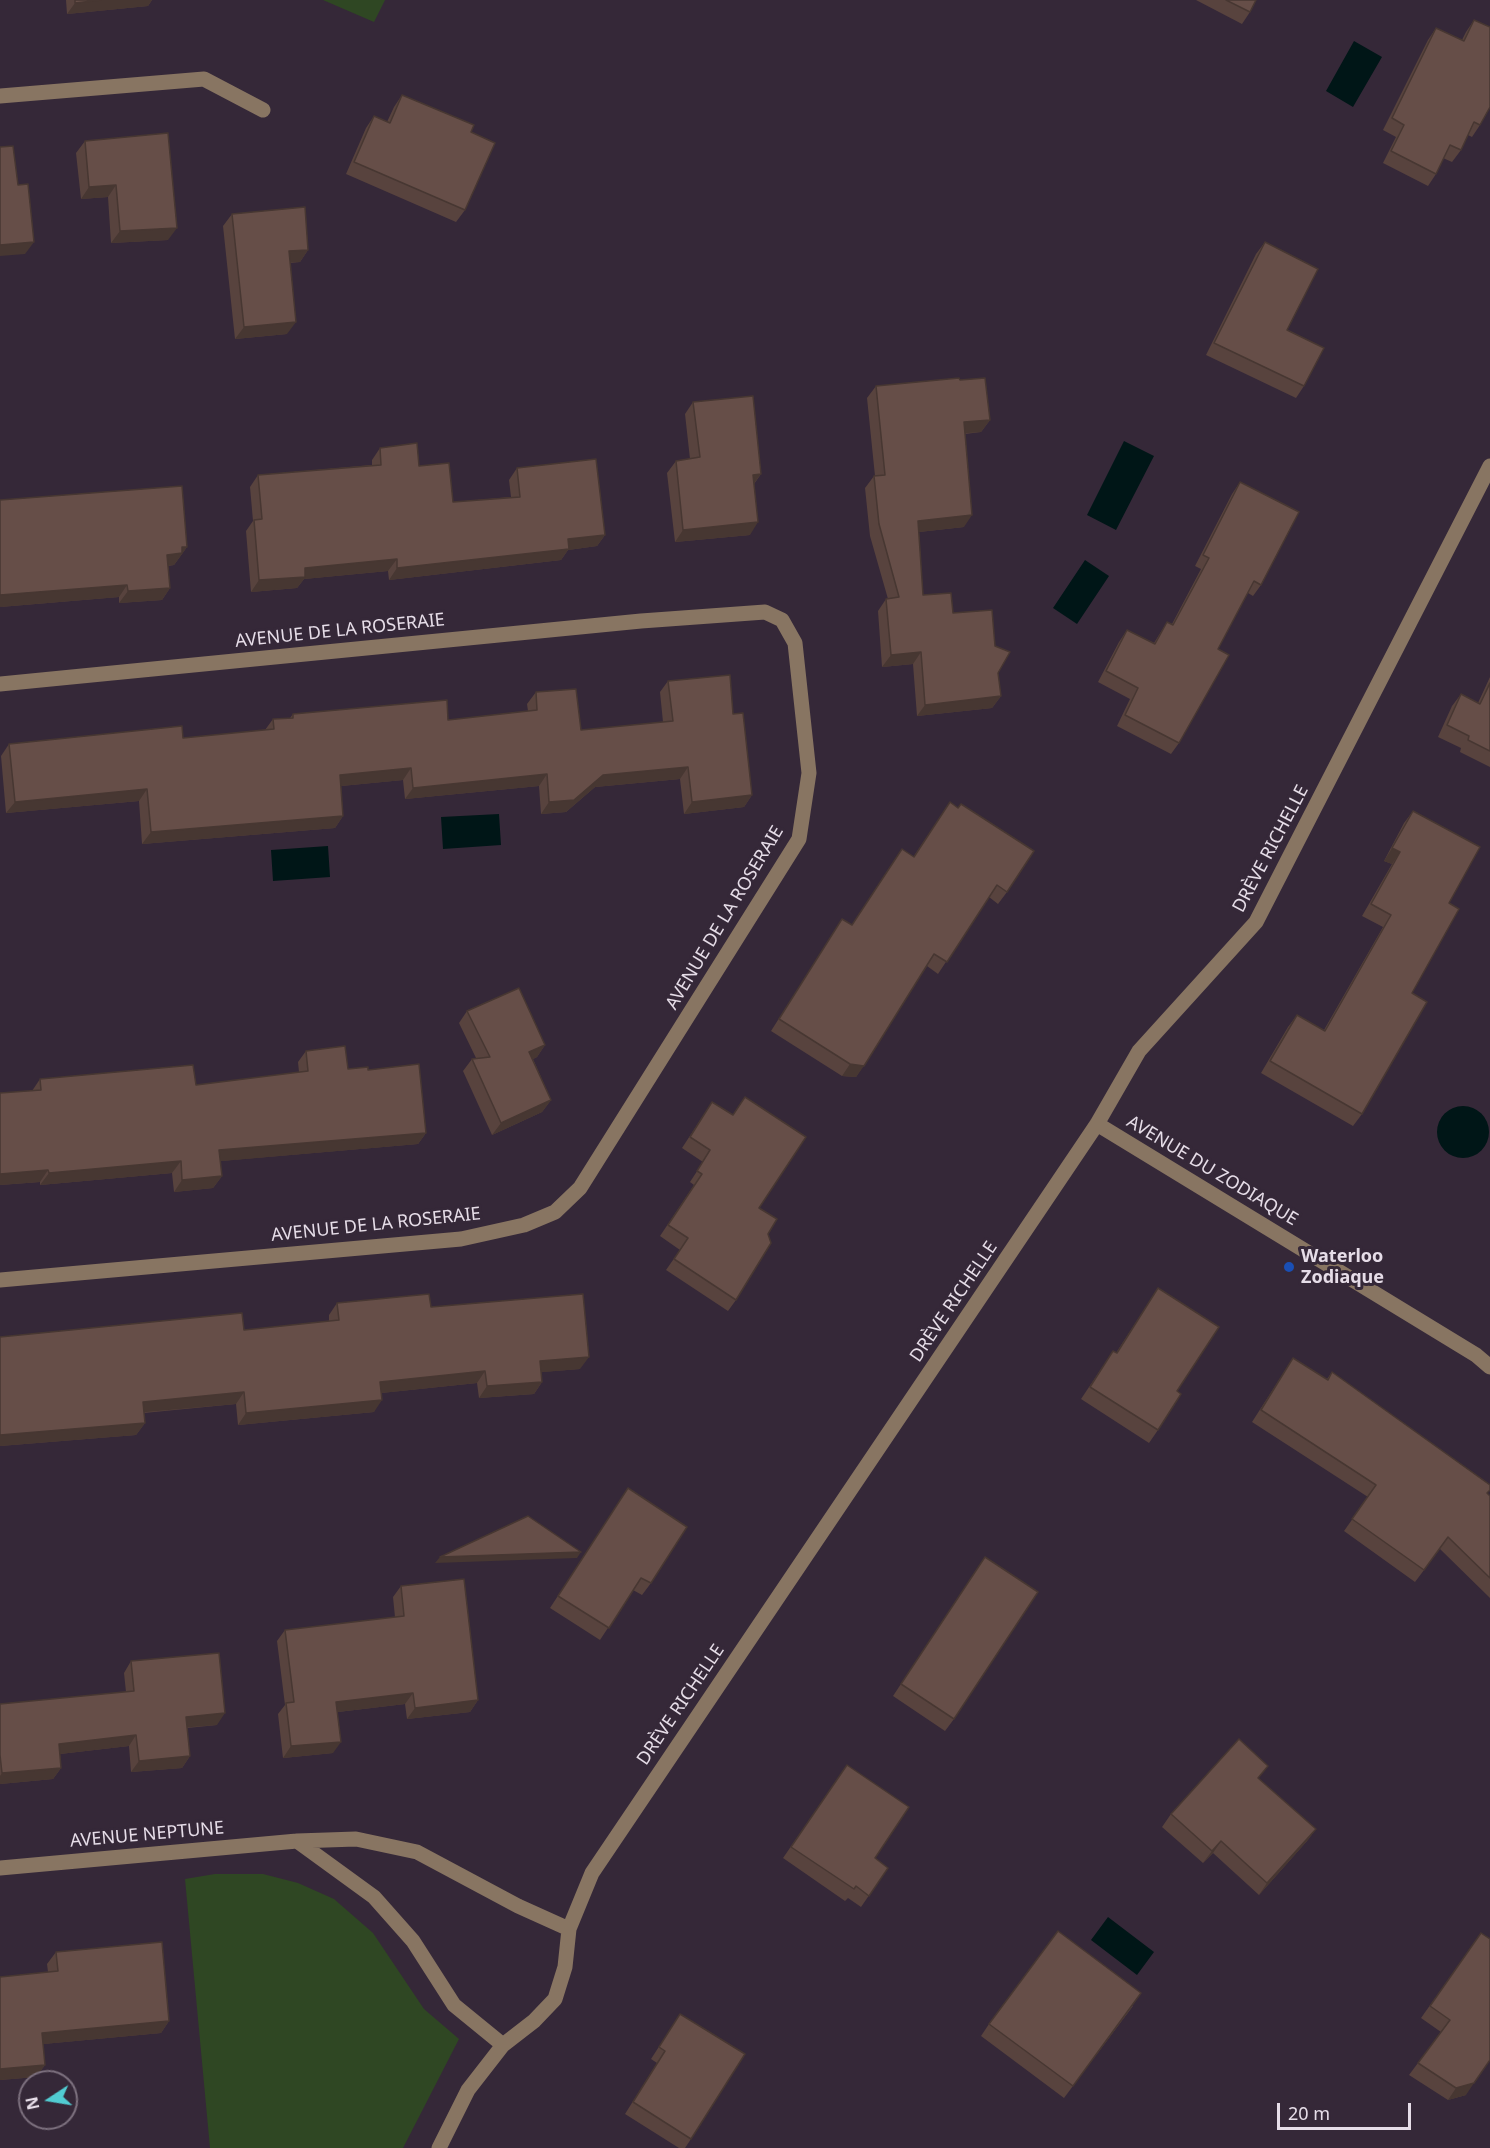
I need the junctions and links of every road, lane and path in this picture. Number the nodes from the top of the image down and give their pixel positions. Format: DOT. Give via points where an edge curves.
graph roads {
  1 [pos="0,96"];
  2 [pos="263,110"];
  3 [pos="1490,466"];
  4 [pos="0,684"];
  5 [pos="1097,1124"];
  6 [pos="0,1280"];
  7 [pos="1490,1367"];
  8 [pos="297,1841"];
  9 [pos="0,1868"];
  10 [pos="569,1929"];
  11 [pos="503,2045"];
  12 [pos="439,2148"];
  1 -- 2 [label="street" via="204,79"];
  3 -- 5 [label="street, DRÈVE RICHELLE" via="1256,922 1138,1051"];
  4 -- 6 [label="street, AVENUE DE LA ROSERAIE" via="765,612 782,620 795,643 809,773 800,839 580,1188 555,1212 524,1225 461,1239"];
  5 -- 7 [label="street, AVENUE DU ZODIAQUE"];
  5 -- 10 [label="street, DRÈVE RICHELLE" via="592,1873"];
  8 -- 9 [label="street, AVENUE NEPTUNE"];
  8 -- 10 [label="street, AVENUE NEPTUNE" via="356,1839 417,1852"];
  8 -- 11 [label="street" via="374,1897 413,1941 454,2005"];
  10 -- 11 [label="street, DRÈVE RICHELLE" via="565,1967 555,1999"];
  11 -- 12 [label="street, DRÈVE RICHELLE" via="468,2090"];
}
